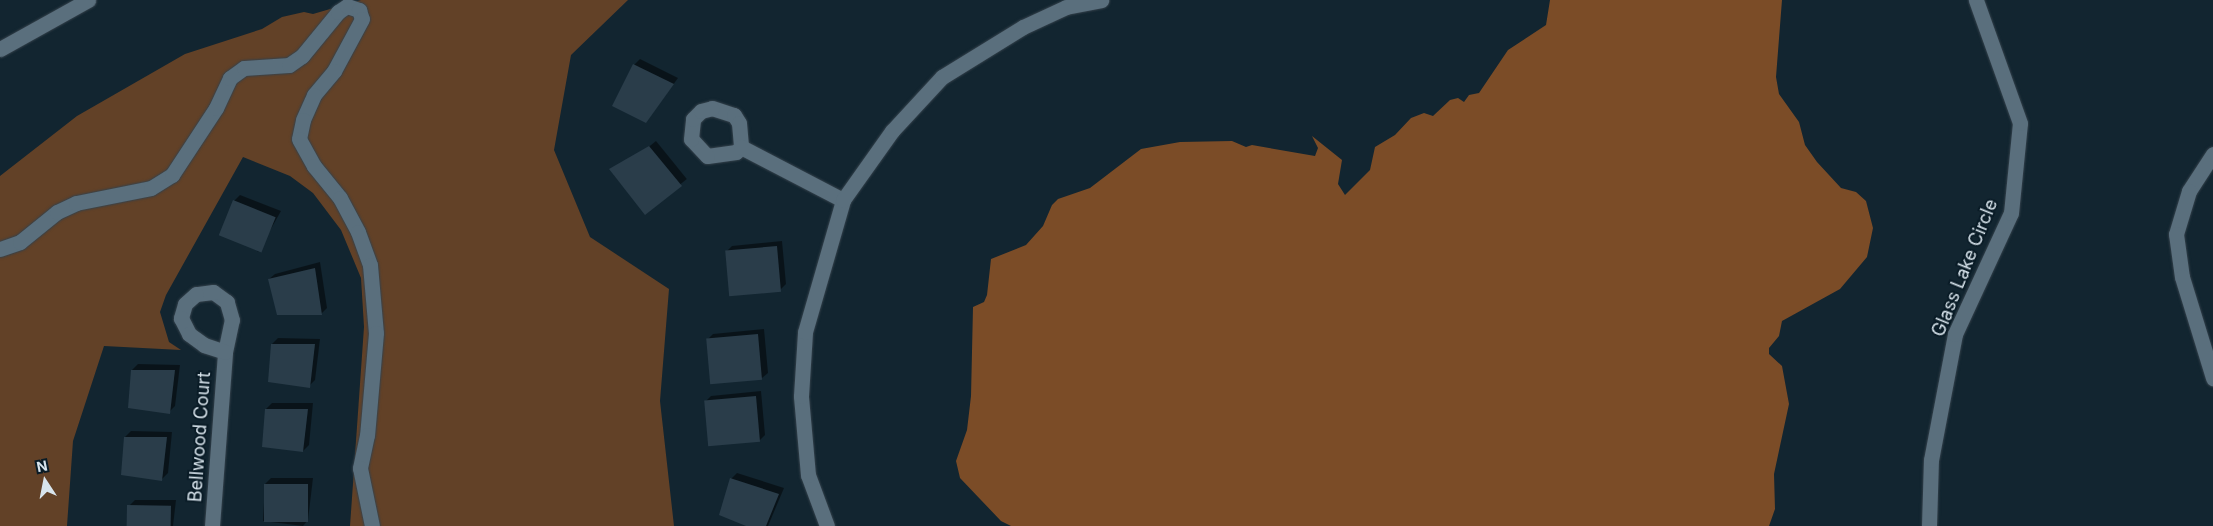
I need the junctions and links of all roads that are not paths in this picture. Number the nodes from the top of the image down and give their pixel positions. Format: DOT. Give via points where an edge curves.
graph roads {
  1 [pos="88,0"];
  2 [pos="1101,0"];
  3 [pos="1976,0"];
  4 [pos="0,49"];
  5 [pos="741,147"];
  6 [pos="2213,154"];
  7 [pos="843,200"];
  8 [pos="0,249"];
  9 [pos="225,352"];
  10 [pos="2213,378"];
  11 [pos="212,526"];
  12 [pos="372,526"];
  13 [pos="827,526"];
  14 [pos="1929,526"];
  1 -- 4 [label="street"];
  2 -- 7 [label="street" via="1066,7 1023,27 942,77 892,131"];
  3 -- 14 [label="street, Glass Lake Circle" via="2020,123 2011,213 1955,334 1931,460"];
  5 -- 7 [label="street"];
  6 -- 10 [label="street" via="2189,191 2176,234 2182,277"];
  7 -- 13 [label="street" via="805,332 801,396 808,474"];
  8 -- 12 [label="street" via="20,242 57,212 76,203 152,188 172,175 216,108 230,78 244,68 289,65 302,56 338,12 348,6 359,10 362,19 334,71 314,94 299,139 314,166 340,198 358,232 370,265 376,333 360,468"];
  9 -- 11 [label="street, Bellwood Court"];
}
